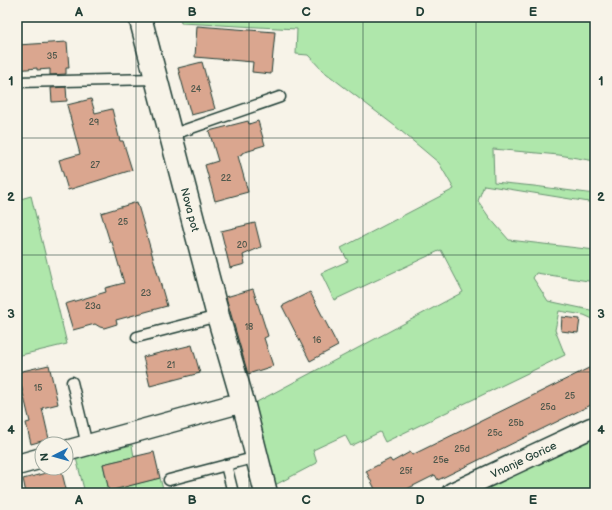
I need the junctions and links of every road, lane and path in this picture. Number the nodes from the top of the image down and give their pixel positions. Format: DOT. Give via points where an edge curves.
graph roads {
  1 [pos="140,17"];
  2 [pos="156,79"];
  3 [pos="17,82"];
  4 [pos="280,97"];
  5 [pos="171,135"];
  6 [pos="218,316"];
  7 [pos="137,337"];
  8 [pos="72,382"];
  9 [pos="243,402"];
  10 [pos="595,428"];
  11 [pos="88,445"];
  12 [pos="74,449"];
  13 [pos="257,457"];
  14 [pos="34,460"];
  15 [pos="17,465"];
  16 [pos="226,465"];
  17 [pos="169,480"];
  18 [pos="233,493"];
  19 [pos="266,493"];
  20 [pos="452,493"];
  1 -- 2 [label="street, Nova pot"];
  2 -- 3 [label="lane"];
  2 -- 5 [label="street, Nova pot"];
  4 -- 5 [label="lane"];
  5 -- 6 [label="street, Nova pot"];
  6 -- 7 [label="lane"];
  6 -- 9 [label="street, Nova pot"];
  8 -- 11 [label="lane"];
  9 -- 11 [label="street"];
  9 -- 13 [label="street, Nova pot"];
  10 -- 20 [label="street, Vnanje Gorice"];
  11 -- 12 [label="street"];
  13 -- 16 [label="lane"];
  13 -- 19 [label="street, Nova pot"];
  14 -- 15 [label="street"];
  16 -- 17 [label="lane"];
  16 -- 18 [label="lane"];
}
